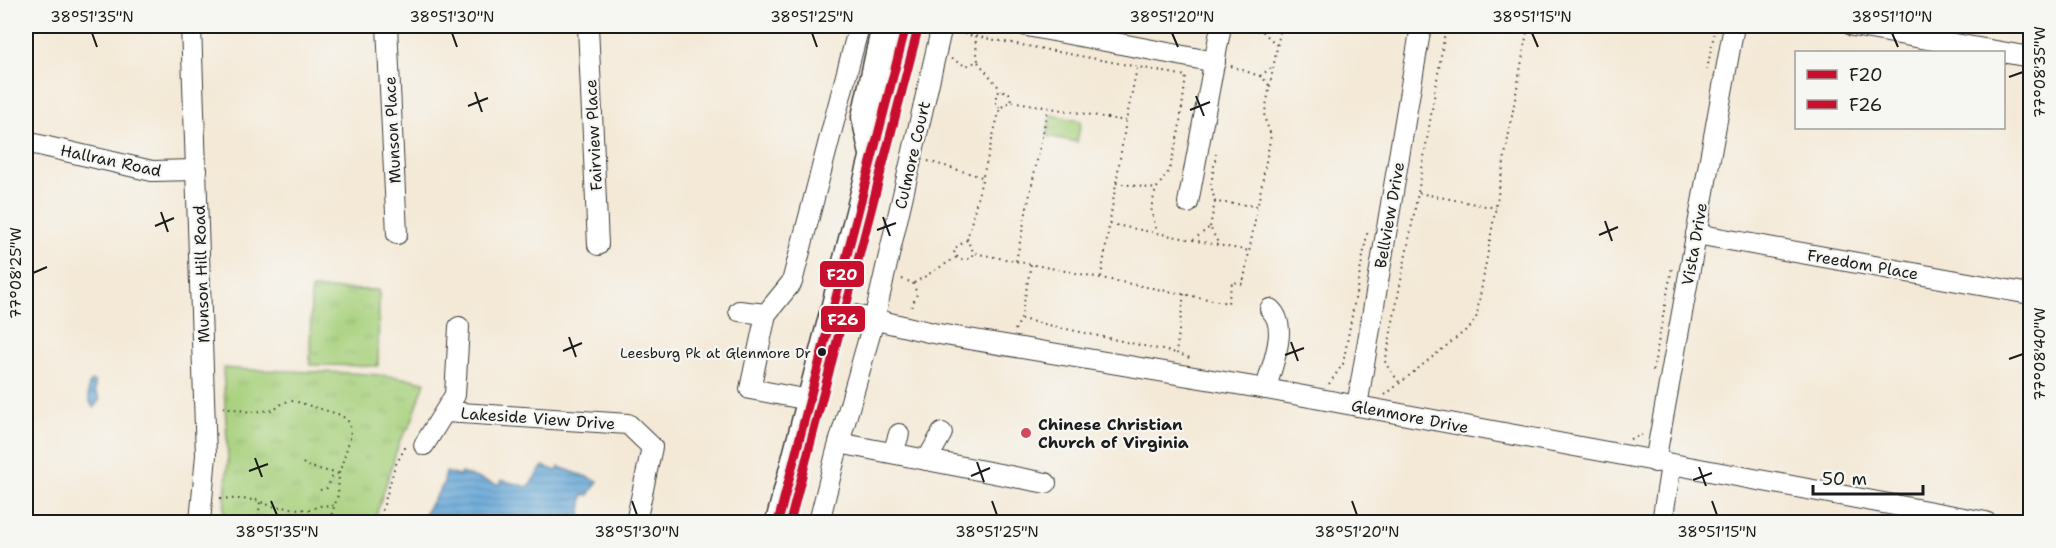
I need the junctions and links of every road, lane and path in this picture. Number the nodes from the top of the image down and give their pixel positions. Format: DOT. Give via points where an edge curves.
graph roads {
  1 [pos="191,26"];
  2 [pos="387,26"];
  3 [pos="588,26"];
  4 [pos="859,26"];
  5 [pos="884,26"];
  6 [pos="906,26"];
  7 [pos="1027,26"];
  8 [pos="1274,26"];
  9 [pos="1281,26"];
  10 [pos="1422,26"];
  11 [pos="1446,26"];
  12 [pos="1528,26"];
  13 [pos="1715,26"];
  14 [pos="1734,26"];
  15 [pos="1853,26"];
  16 [pos="1228,27"];
  17 [pos="948,29"];
  18 [pos="1262,31"];
  19 [pos="975,36"];
  20 [pos="1278,46"];
  21 [pos="951,50"];
  22 [pos="1997,51"];
  23 [pos="2005,52"];
  24 [pos="2031,57"];
  25 [pos="978,61"];
  26 [pos="1274,66"];
  27 [pos="1137,68"];
  28 [pos="1222,69"];
  29 [pos="1706,75"];
  30 [pos="1260,76"];
  31 [pos="1270,86"];
  32 [pos="1001,90"];
  33 [pos="1011,101"];
  34 [pos="1000,108"];
  35 [pos="1048,108"];
  36 [pos="1125,121"];
  37 [pos="26,142"];
  38 [pos="1216,151"];
  39 [pos="872,156"];
  40 [pos="923,160"];
  41 [pos="197,170"];
  42 [pos="982,177"];
  43 [pos="1116,183"];
  44 [pos="1156,189"];
  45 [pos="1418,193"];
  46 [pos="1215,202"];
  47 [pos="1188,203"];
  48 [pos="1257,206"];
  49 [pos="1496,208"];
  50 [pos="1370,220"];
  51 [pos="1109,224"];
  52 [pos="1210,227"];
  53 [pos="1157,233"];
  54 [pos="397,234"];
  55 [pos="1696,234"];
  56 [pos="967,240"];
  57 [pos="1193,240"];
  58 [pos="598,245"];
  59 [pos="1219,245"];
  60 [pos="1249,251"];
  61 [pos="974,253"];
  62 [pos="957,257"];
  63 [pos="1016,261"];
  64 [pos="1672,262"];
  65 [pos="1031,264"];
  66 [pos="1101,277"];
  67 [pos="898,280"];
  68 [pos="913,283"];
  69 [pos="1184,294"];
  70 [pos="2031,294"];
  71 [pos="900,309"];
  72 [pos="1270,309"];
  73 [pos="739,310"];
  74 [pos="833,310"];
  75 [pos="766,315"];
  76 [pos="874,320"];
  77 [pos="1021,320"];
  78 [pos="459,327"];
  79 [pos="1004,328"];
  80 [pos="1176,353"];
  81 [pos="1196,360"];
  82 [pos="1653,372"];
  83 [pos="1399,382"];
  84 [pos="1328,386"];
  85 [pos="1266,389"];
  86 [pos="1385,397"];
  87 [pos="809,400"];
  88 [pos="1357,406"];
  89 [pos="205,409"];
  90 [pos="446,412"];
  91 [pos="1644,425"];
  92 [pos="942,433"];
  93 [pos="899,434"];
  94 [pos="1628,439"];
  95 [pos="839,443"];
  96 [pos="424,445"];
  97 [pos="881,454"];
  98 [pos="303,463"];
  99 [pos="922,463"];
  100 [pos="1663,464"];
  101 [pos="334,472"];
  102 [pos="339,474"];
  103 [pos="1046,483"];
  104 [pos="320,490"];
  105 [pos="204,498"];
  106 [pos="260,501"];
  107 [pos="335,505"];
  108 [pos="200,522"];
  109 [pos="258,522"];
  110 [pos="329,522"];
  111 [pos="379,522"];
  112 [pos="636,522"];
  113 [pos="778,522"];
  114 [pos="819,522"];
  115 [pos="1662,522"];
  116 [pos="1986,522"];
  1 -- 41 [label="street, Munson Hill Road"];
  2 -- 54 [label="street, Munson Place"];
  3 -- 58 [label="street, Fairview Place"];
  4 -- 75 [label="street" via="792,282"];
  5 -- 39 [label="main road" via="864,117"];
  6 -- 39 [label="main road"];
  7 -- 28 [label="street"];
  8 -- 18 [label="path"];
  9 -- 20 [label="path"];
  10 -- 88 [label="street, Bellview Drive"];
  11 -- 45 [label="path"];
  12 -- 49 [label="path"];
  13 -- 29 [label="path"];
  14 -- 55 [label="street, Vista Drive"];
  15 -- 22 [label="street"];
  16 -- 18 [label="path"];
  16 -- 28 [label="street"];
  17 -- 19 [label="path"];
  17 -- 76 [label="street, Culmore Court"];
  18 -- 20 [label="path"];
  19 -- 25 [label="path"];
  19 -- 27 [label="path"];
  20 -- 26 [label="path"];
  21 -- 25 [label="path" via="949,58 966,66"];
  23 -- 24 [label="street"];
  25 -- 32 [label="path"];
  26 -- 30 [label="path"];
  26 -- 31 [label="path"];
  27 -- 36 [label="path"];
  27 -- 44 [label="path" via="1186,76 1169,171"];
  28 -- 30 [label="path" via="1231,65"];
  28 -- 47 [label="street"];
  30 -- 31 [label="path"];
  31 -- 48 [label="path" via="1264,117 1270,135"];
  32 -- 33 [label="path" via="1009,93"];
  32 -- 34 [label="path" via="996,94"];
  33 -- 34 [label="path"];
  33 -- 35 [label="path"];
  34 -- 42 [label="path"];
  35 -- 36 [label="path"];
  35 -- 63 [label="path"];
  36 -- 43 [label="path"];
  37 -- 41 [label="street, Hallran Road" via="152,171"];
  38 -- 46 [label="path" via="1211,185"];
  39 -- 74 [label="main road"];
  40 -- 42 [label="path"];
  41 -- 89 [label="street, Munson Hill Road"];
  42 -- 56 [label="path"];
  43 -- 44 [label="path"];
  43 -- 51 [label="path"];
  44 -- 53 [label="path" via="1151,208"];
  45 -- 49 [label="path"];
  45 -- 83 [label="path" via="1385,363"];
  46 -- 48 [label="path"];
  46 -- 52 [label="path"];
  48 -- 60 [label="path"];
  49 -- 83 [label="path" via="1476,319"];
  50 -- 84 [label="path" via="1344,364"];
  51 -- 53 [label="path"];
  51 -- 66 [label="path"];
  52 -- 57 [label="path"];
  52 -- 59 [label="path"];
  53 -- 57 [label="path"];
  55 -- 70 [label="street, Freedom Place"];
  55 -- 100 [label="street, Vista Drive"];
  56 -- 61 [label="path"];
  56 -- 62 [label="path" via="955,248"];
  57 -- 59 [label="path"];
  59 -- 60 [label="path"];
  60 -- 69 [label="path" via="1243,284 1232,282 1228,303"];
  61 -- 62 [label="path" via="969,259"];
  61 -- 63 [label="path"];
  62 -- 68 [label="path"];
  63 -- 65 [label="path"];
  64 -- 82 [label="path"];
  65 -- 66 [label="path"];
  65 -- 77 [label="path"];
  66 -- 69 [label="path"];
  67 -- 68 [label="path" via="904,278"];
  68 -- 71 [label="path" via="917,294 910,311"];
  69 -- 80 [label="path"];
  72 -- 85 [label="street" via="1280,326"];
  73 -- 75 [label="street"];
  74 -- 76 [label="street, Glenmore Drive"];
  74 -- 87 [label="main road"];
  75 -- 87 [label="street" via="750,389"];
  76 -- 85 [label="street, Glenmore Drive"];
  76 -- 95 [label="street, Culmore Court"];
  77 -- 79 [label="path" via="1016,330"];
  77 -- 80 [label="path"];
  78 -- 90 [label="street, Lakeside View Drive" via="455,395"];
  80 -- 81 [label="path"];
  83 -- 86 [label="path"];
  85 -- 88 [label="street, Glenmore Drive"];
  87 -- 113 [label="main road"];
  88 -- 100 [label="street, Glenmore Drive"];
  89 -- 102 [label="path" via="274,410 294,401 341,415 349,422 351,435"];
  89 -- 105 [label="street, Munson Hill Road"];
  90 -- 96 [label="street, Lakeside View Drive"];
  90 -- 112 [label="street, Lakeside View Drive" via="628,424 652,447"];
  91 -- 94 [label="path" via="1642,435"];
  92 -- 99 [label="street"];
  93 -- 97 [label="street"];
  95 -- 97 [label="street"];
  95 -- 114 [label="street, Culmore Court"];
  96 -- 111 [label="path" via="407,445 396,466"];
  97 -- 99 [label="street"];
  98 -- 101 [label="path"];
  99 -- 103 [label="street"];
  100 -- 115 [label="street, Vista Drive"];
  100 -- 116 [label="street, Glenmore Drive"];
  101 -- 102 [label="path"];
  101 -- 104 [label="path" via="327,488"];
  102 -- 107 [label="path"];
  105 -- 106 [label="path"];
  105 -- 108 [label="street, Munson Hill Road"];
  106 -- 107 [label="path" via="309,510"];
  106 -- 109 [label="path"];
  107 -- 110 [label="path"];
}
